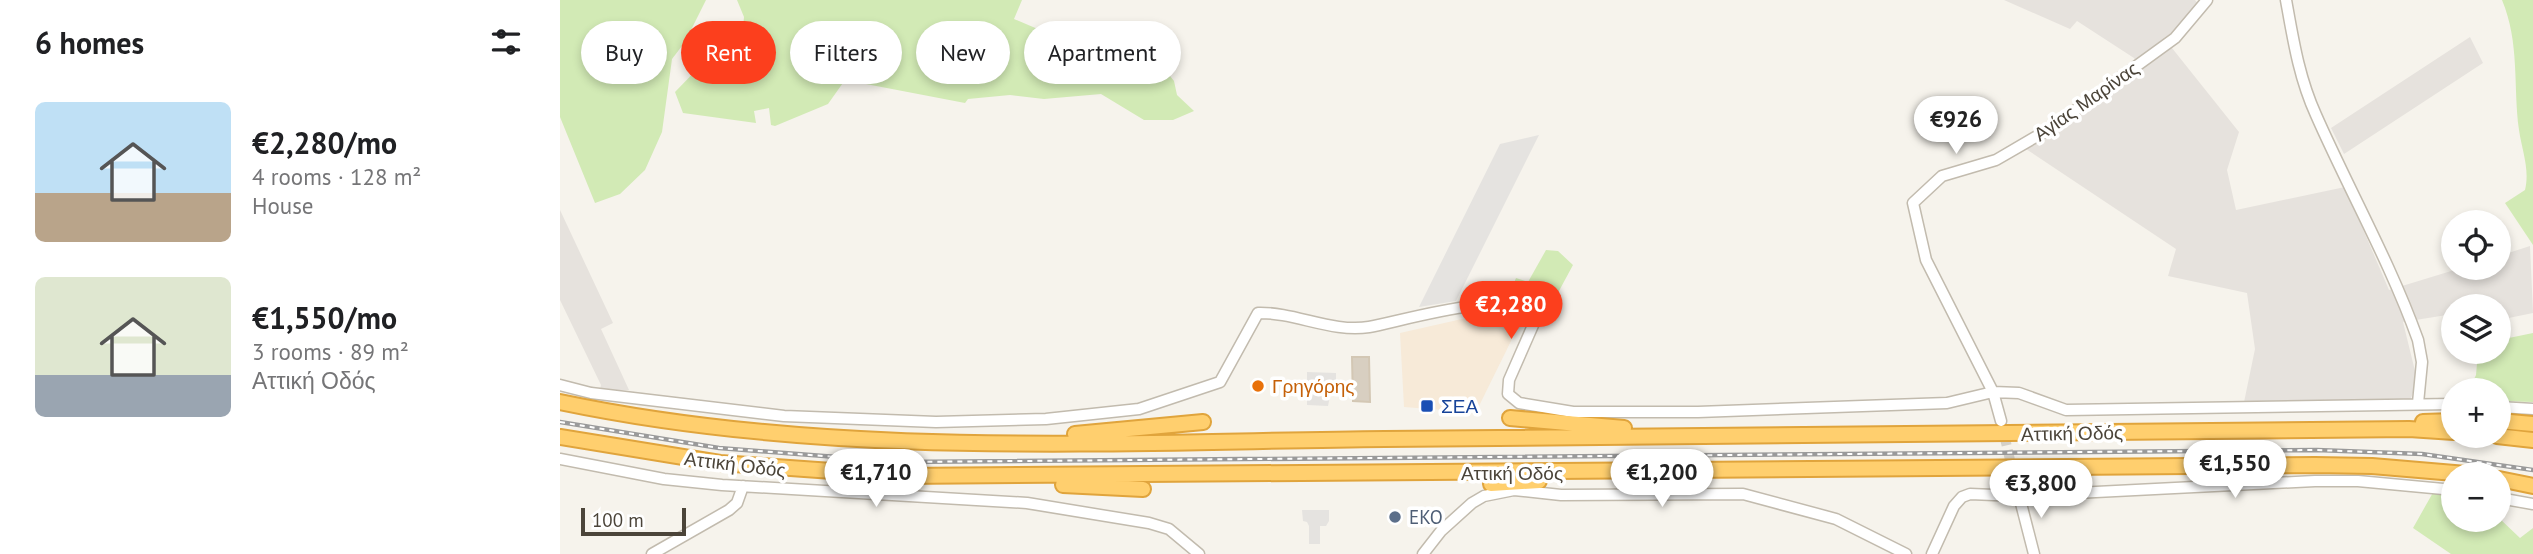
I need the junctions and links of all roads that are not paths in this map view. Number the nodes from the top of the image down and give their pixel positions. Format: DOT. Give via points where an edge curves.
graph roads {
  1 [pos="2207,0"];
  2 [pos="2286,0"];
  3 [pos="560,385"];
  4 [pos="1993,392"];
  5 [pos="560,402"];
  6 [pos="2418,403"];
  7 [pos="2441,404"];
  8 [pos="2511,408"];
  9 [pos="2533,409"];
  10 [pos="1510,418"];
  11 [pos="2001,421"];
  12 [pos="2441,421"];
  13 [pos="1203,422"];
  14 [pos="2511,422"];
  15 [pos="2533,424"];
  16 [pos="2343,430"];
  17 [pos="2441,432"];
  18 [pos="1667,434"];
  19 [pos="560,437"];
  20 [pos="2511,438"];
  21 [pos="2533,440"];
  22 [pos="1009,443"];
  23 [pos="560,459"];
  24 [pos="1751,471"];
  25 [pos="2441,472"];
  26 [pos="1007,476"];
  27 [pos="2015,480"];
  28 [pos="2511,482"];
  29 [pos="1491,484"];
  30 [pos="2529,485"];
  31 [pos="743,486"];
  32 [pos="1143,489"];
  33 [pos="2441,489"];
  34 [pos="2018,496"];
  35 [pos="2511,500"];
  36 [pos="2533,504"];
  37 [pos="652,554"];
  38 [pos="1199,554"];
  39 [pos="1423,554"];
  40 [pos="1906,554"];
  41 [pos="1932,554"];
  42 [pos="2035,554"];
  1 -- 4 [label="street, Αγίας Μαρίνας" via="2175,38 2051,128 1996,160 1941,176 1913,203 1926,260"];
  2 -- 6 [label="street" via="2315,114 2359,201 2418,340 2422,362"];
  3 -- 4 [label="street" via="591,393 784,416 936,422 1046,419 1139,409 1210,388 1227,374 1258,313 1350,329 1463,306 1518,305 1531,313 1534,323 1508,394 1519,403 1536,407 1628,413 1825,408 1947,402"];
  4 -- 6 [label="street" via="2019,393 2066,410"];
  4 -- 11 [label="street"];
  5 -- 22 [label="highway, Αττική Οδός" via="774,435 869,442"];
  6 -- 7 [label="street"];
  8 -- 9 [label="street"];
  10 -- 18 [label="highway"];
  12 -- 16 [label="highway" via="2368,423"];
  13 -- 22 [label="highway"];
  14 -- 15 [label="highway"];
  16 -- 17 [label="highway, Αττική Οδός"];
  16 -- 18 [label="highway, Αττική Οδός"];
  18 -- 22 [label="highway, Αττική Οδός"];
  19 -- 26 [label="highway, Αττική Οδός" via="667,456 798,471"];
  20 -- 21 [label="highway"];
  23 -- 31 [label="street" via="664,479"];
  24 -- 25 [label="highway, Αττική Οδός" via="2315,465"];
  24 -- 26 [label="highway, Αττική Οδός"];
  24 -- 29 [label="highway" via="1693,478"];
  26 -- 32 [label="highway" via="1040,484"];
  27 -- 34 [label="street"];
  28 -- 30 [label="highway"];
  31 -- 37 [label="street" via="729,510"];
  31 -- 38 [label="street" via="1027,503 1149,523 1168,530"];
  33 -- 34 [label="street" via="2315,481"];
  34 -- 41 [label="street" via="1962,497"];
  34 -- 42 [label="street"];
  35 -- 36 [label="street"];
  39 -- 40 [label="street" via="1472,503 1514,490 1560,495 1743,494 1836,519"];
}
